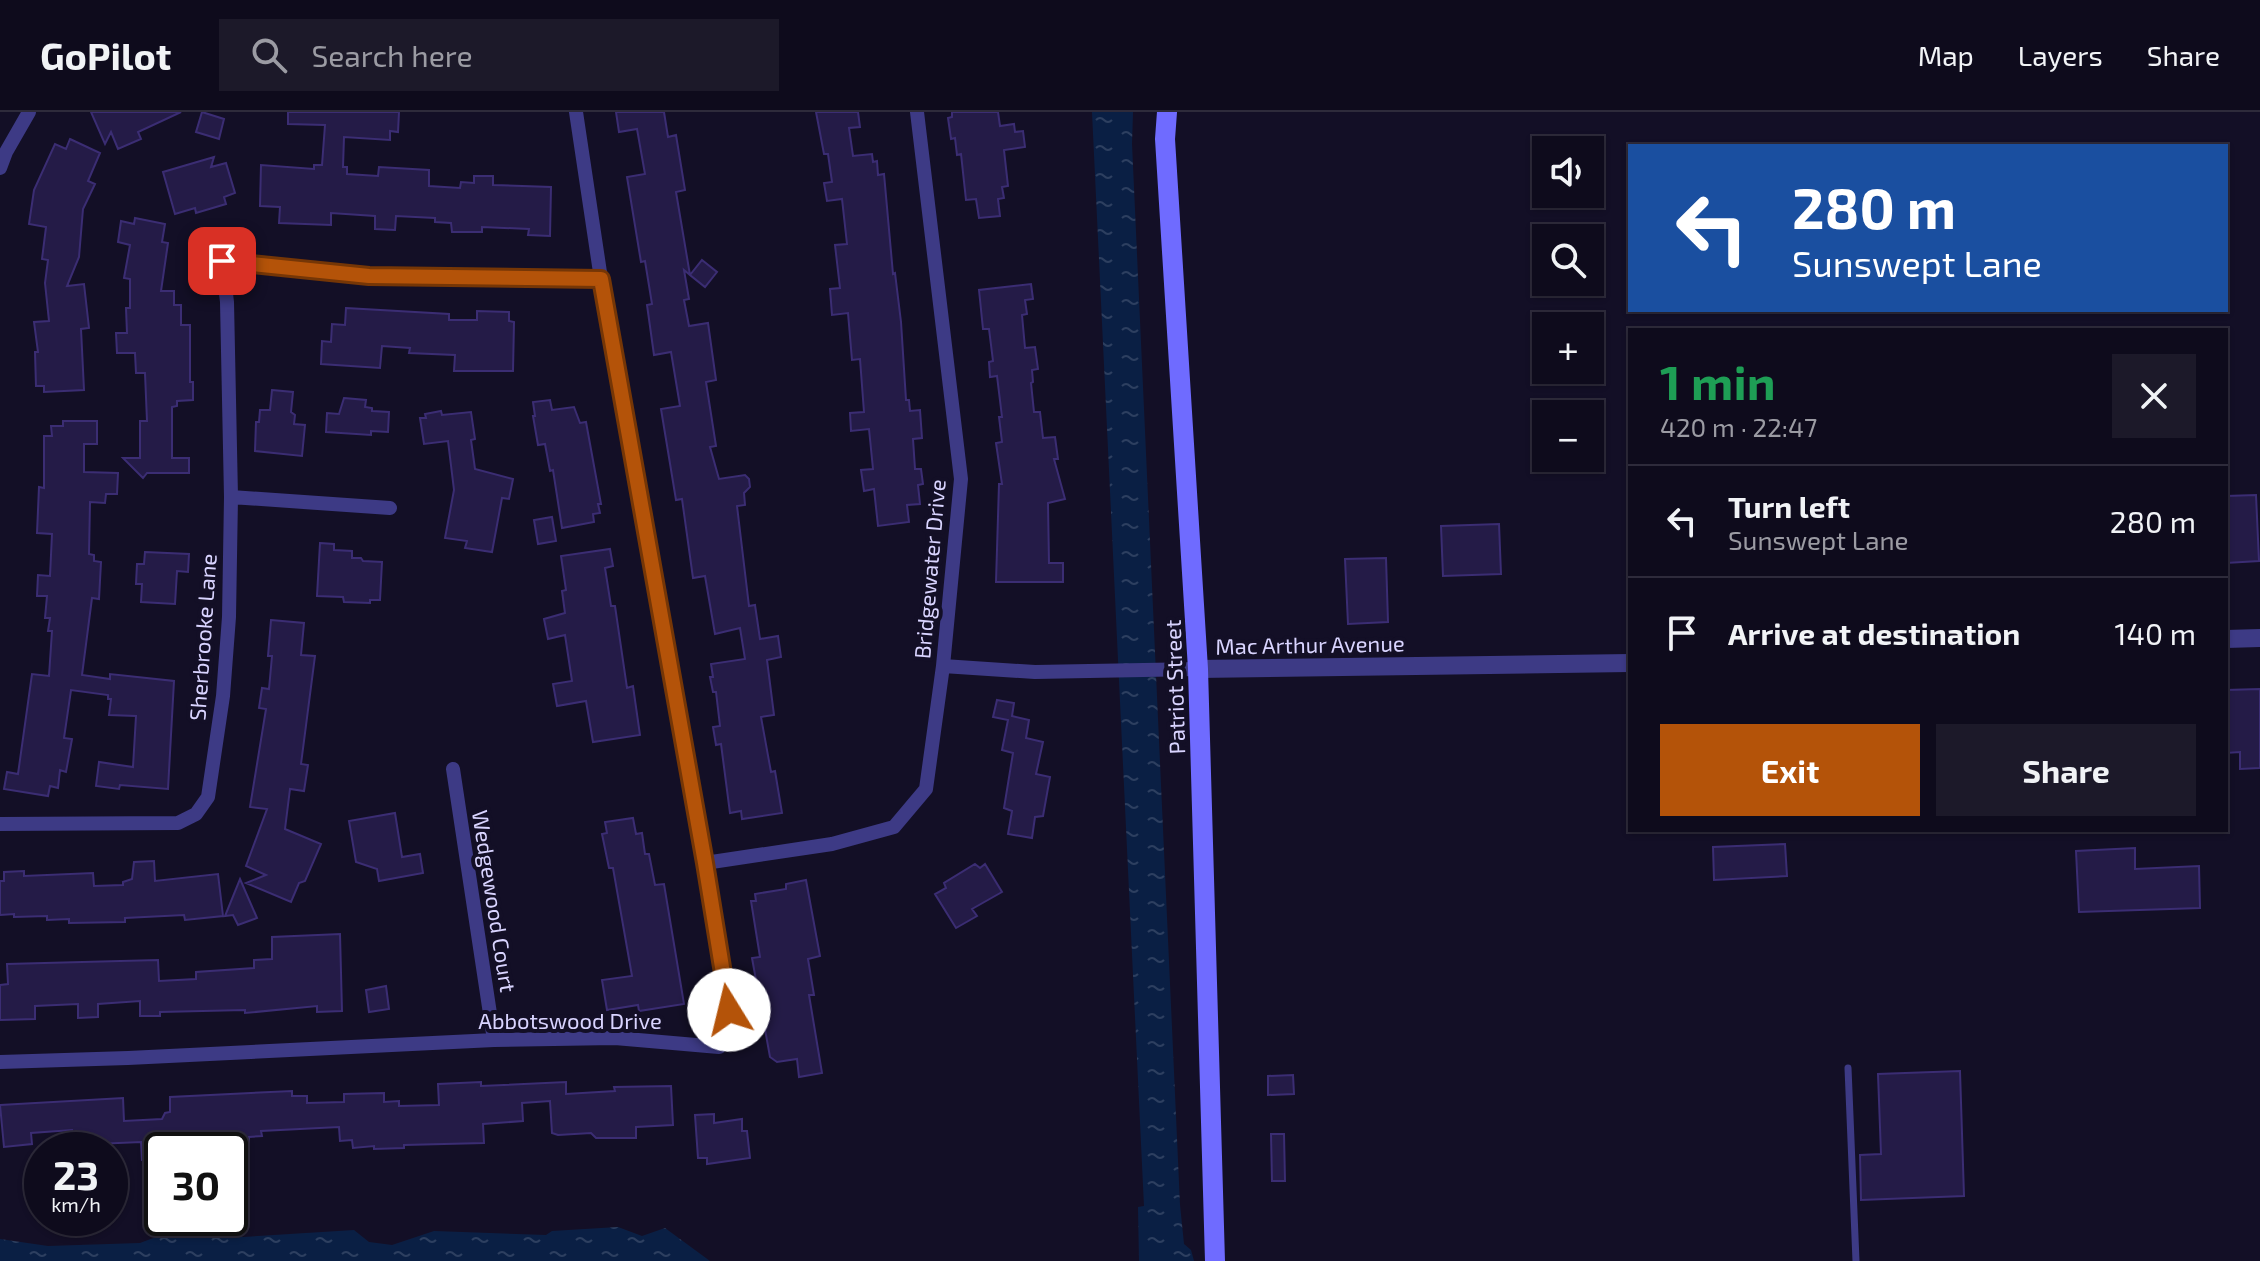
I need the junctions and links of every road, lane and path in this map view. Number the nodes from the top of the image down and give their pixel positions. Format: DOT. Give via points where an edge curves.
graph roads {
  1 [pos="29,112"];
  2 [pos="576,112"];
  3 [pos="917,112"];
  4 [pos="1167,112"];
  5 [pos="0,168"];
  6 [pos="601,279"];
  7 [pos="231,497"];
  8 [pos="390,508"];
  9 [pos="2260,638"];
  10 [pos="2228,639"];
  11 [pos="1628,663"];
  12 [pos="943,666"];
  13 [pos="1198,669"];
  14 [pos="453,769"];
  15 [pos="0,824"];
  16 [pos="705,863"];
  17 [pos="494,1040"];
  18 [pos="0,1062"];
  19 [pos="1848,1068"];
  20 [pos="1215,1261"];
  21 [pos="1856,1261"];
  1 -- 5 [label="street"];
  2 -- 6 [label="street, Abbotswood Drive"];
  3 -- 12 [label="street, Bridgewater Drive" via="961,479"];
  4 -- 13 [label="main road, Patriot Street"];
  6 -- 7 [label="street, Sherbrooke Lane" via="369,276 222,261"];
  6 -- 16 [label="street, Abbotswood Drive"];
  7 -- 8 [label="street"];
  7 -- 15 [label="street, Sherbrooke Lane" via="223,696 208,797 196,814 178,823"];
  9 -- 10 [label="street"];
  11 -- 13 [label="street, Mac Arthur Avenue"];
  12 -- 13 [label="street, Mac Arthur Avenue" via="1035,672"];
  12 -- 16 [label="street, Bridgewater Drive" via="926,789 894,827 832,844"];
  13 -- 20 [label="main road, Patriot Street"];
  14 -- 17 [label="street, Wedgewood Court"];
  16 -- 17 [label="street, Abbotswood Drive" via="729,1010 719,1047 615,1038"];
  17 -- 18 [label="street, Abbotswood Drive"];
  19 -- 21 [label="lane"];
}
